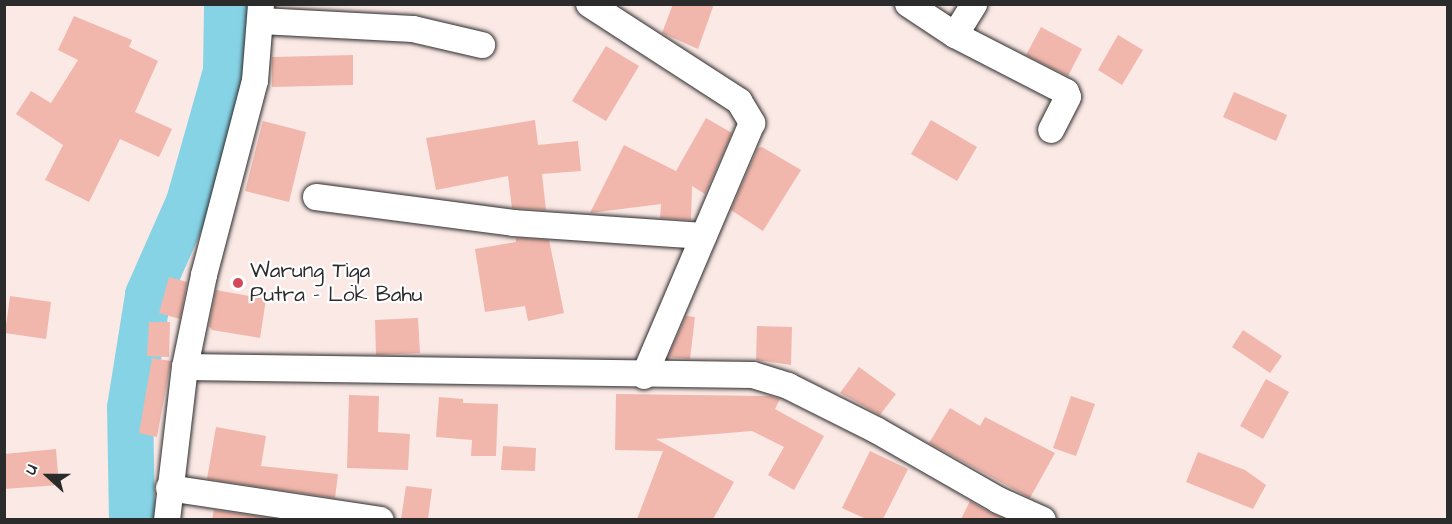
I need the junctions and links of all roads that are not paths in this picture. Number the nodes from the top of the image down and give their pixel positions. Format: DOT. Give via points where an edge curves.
graph roads {
  1 [pos="589,4"];
  2 [pos="908,4"];
  3 [pos="974,4"];
  4 [pos="261,13"];
  5 [pos="955,35"];
  6 [pos="483,45"];
  7 [pos="1051,130"];
  8 [pos="316,197"];
  9 [pos="704,236"];
  10 [pos="185,367"];
  11 [pos="644,376"];
  12 [pos="169,488"];
  13 [pos="167,519"];
  14 [pos="381,519"];
  15 [pos="1043,519"];
  1 -- 9 [label="street" via="705,77 739,101 748,113 752,123 749,137"];
  2 -- 5 [label="street"];
  3 -- 5 [label="street"];
  4 -- 6 [label="street" via="413,29"];
  4 -- 10 [label="street" via="255,81 204,275"];
  5 -- 7 [label="street" via="1066,92 1068,97"];
  8 -- 9 [label="street" via="513,223"];
  9 -- 11 [label="street"];
  10 -- 11 [label="street"];
  10 -- 12 [label="street"];
  11 -- 15 [label="street" via="716,373 770,379"];
  12 -- 13 [label="street"];
  12 -- 14 [label="street"];
}
